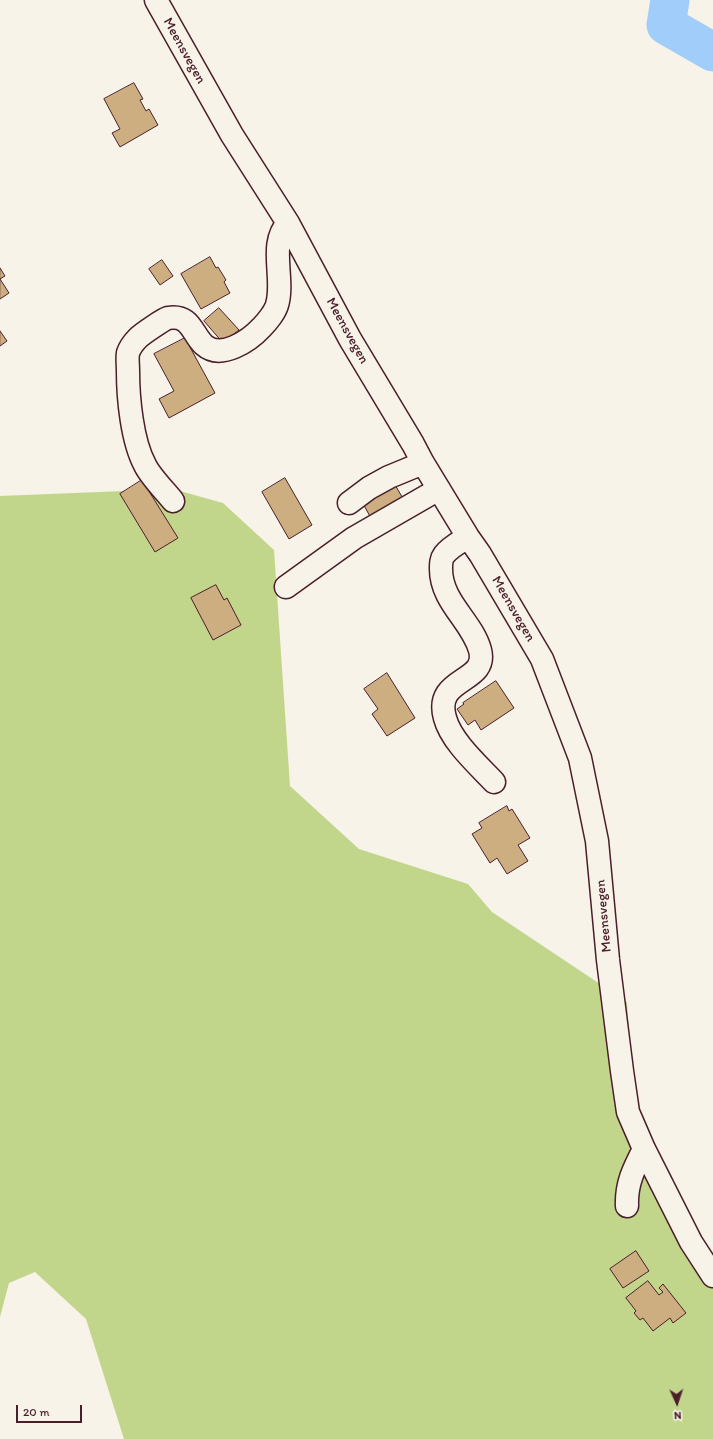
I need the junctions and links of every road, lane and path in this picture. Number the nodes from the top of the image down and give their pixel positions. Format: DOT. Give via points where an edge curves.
graph roads {
  1 [pos="156,0"];
  2 [pos="288,223"];
  3 [pos="423,464"];
  4 [pos="439,489"];
  5 [pos="173,501"];
  6 [pos="349,503"];
  7 [pos="468,537"];
  8 [pos="286,587"];
  9 [pos="494,782"];
  10 [pos="644,1149"];
  11 [pos="627,1206"];
  12 [pos="713,1276"];
  1 -- 2 [label="street, Meensvegen" via="232,135"];
  2 -- 3 [label="street, Meensvegen" via="350,339"];
  2 -- 5 [label="street" via="279,236 280,287 277,306 261,328 241,344 215,351 204,345 185,320 167,318 139,338 130,348 128,392 137,443 145,466"];
  3 -- 4 [label="street, Meensvegen"];
  3 -- 6 [label="street" via="389,477"];
  4 -- 7 [label="street, Meensvegen"];
  4 -- 8 [label="street" via="354,538"];
  7 -- 9 [label="street" via="444,556 441,577 446,593 473,635 480,650 481,661 479,669 445,696 445,718 463,748"];
  7 -- 10 [label="street, Meensvegen" via="542,659 580,758 597,841 608,960 628,1112"];
  10 -- 11 [label="street" via="630,1178 626,1194"];
  10 -- 12 [label="street, Meensvegen" via="691,1242"];
}
